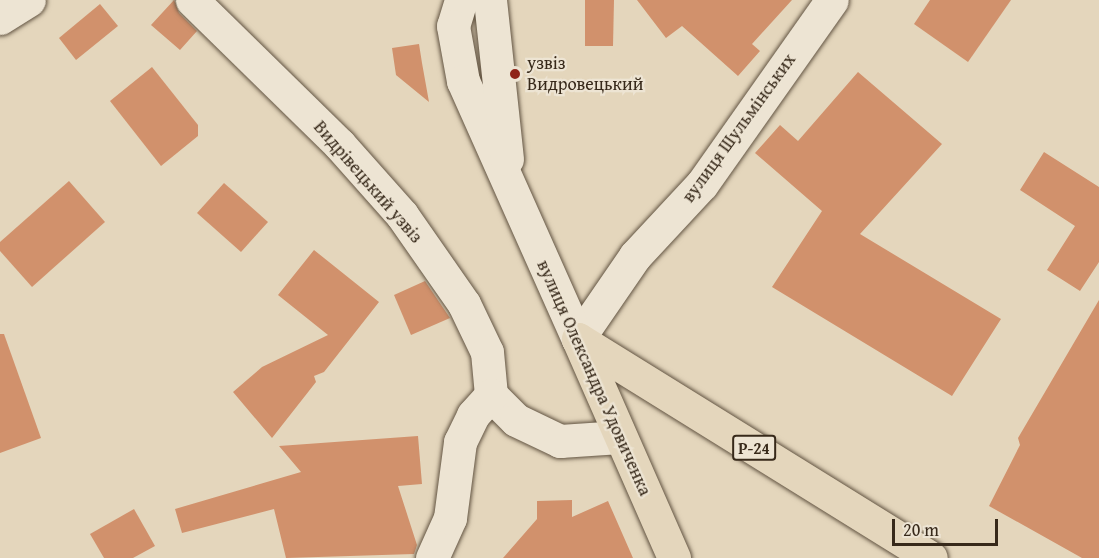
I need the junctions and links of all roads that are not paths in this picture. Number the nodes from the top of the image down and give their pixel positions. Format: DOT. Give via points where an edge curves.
graph roads {
  1 [pos="28,0"];
  2 [pos="192,0"];
  3 [pos="461,0"];
  4 [pos="489,0"];
  5 [pos="832,0"];
  6 [pos="0,18"];
  7 [pos="513,199"];
  8 [pos="578,339"];
  9 [pos="491,395"];
  10 [pos="620,437"];
  11 [pos="432,558"];
  12 [pos="674,558"];
  13 [pos="931,558"];
  1 -- 6 [label="street"];
  2 -- 9 [label="street, Видрівецький узвіз" via="339,144 402,215 465,304 481,335 490,366"];
  3 -- 7 [label="street, вулиця Олександра Удовиченка" via="453,26 463,81"];
  4 -- 7 [label="street, вулиця Олександра Удовиченка"];
  5 -- 8 [label="street, вулиця Шульмінських" via="702,184 636,256"];
  7 -- 8 [label="street, вулиця Олександра Удовиченка"];
  8 -- 10 [label="main road, вулиця Олександра Удовиченка"];
  8 -- 13 [label="main road, Р-24"];
  9 -- 10 [label="street" via="516,420 538,434 578,442"];
  9 -- 11 [label="street" via="473,415 460,442 450,518"];
  10 -- 12 [label="main road, вулиця Олександра Удовиченка"];
}
